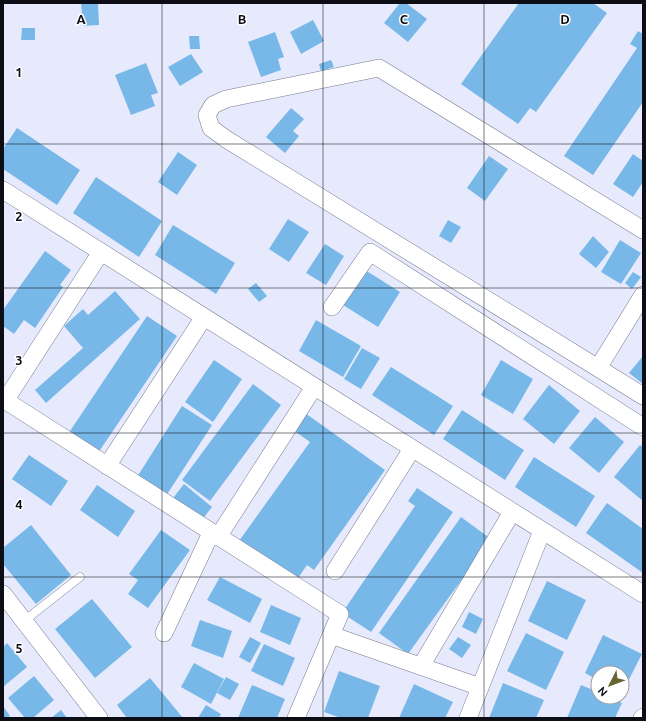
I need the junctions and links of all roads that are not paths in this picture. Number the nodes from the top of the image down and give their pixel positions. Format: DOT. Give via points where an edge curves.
graph roads {
  1 [pos="3,190"];
  2 [pos="643,230"];
  3 [pos="101,252"];
  4 [pos="643,295"];
  5 [pos="332,307"];
  6 [pos="204,317"];
  7 [pos="598,368"];
  8 [pos="314,387"];
  9 [pos="643,396"];
  10 [pos="4,400"];
  11 [pos="643,427"];
  12 [pos="412,449"];
  13 [pos="107,466"];
  14 [pos="512,512"];
  15 [pos="542,531"];
  16 [pos="215,535"];
  17 [pos="335,571"];
  18 [pos="80,577"];
  19 [pos="3,594"];
  20 [pos="643,594"];
  21 [pos="24,621"];
  22 [pos="164,633"];
  23 [pos="331,635"];
  24 [pos="421,666"];
  25 [pos="480,687"];
  26 [pos="99,718"];
  27 [pos="296,718"];
  28 [pos="468,718"];
  1 -- 3 [label="street"];
  2 -- 7 [label="street" via="379,68 226,99 214,106 207,116 211,128 226,139"];
  3 -- 6 [label="street"];
  3 -- 10 [label="street"];
  4 -- 7 [label="street"];
  5 -- 11 [label="street" via="370,252"];
  6 -- 8 [label="street"];
  6 -- 13 [label="street"];
  7 -- 9 [label="street"];
  8 -- 12 [label="street"];
  8 -- 16 [label="street"];
  10 -- 13 [label="street"];
  12 -- 14 [label="street"];
  12 -- 17 [label="street"];
  13 -- 16 [label="street"];
  14 -- 15 [label="street"];
  14 -- 24 [label="street"];
  15 -- 20 [label="street"];
  15 -- 25 [label="street"];
  16 -- 22 [label="street"];
  16 -- 23 [label="street" via="340,614"];
  18 -- 21 [label="lane"];
  19 -- 21 [label="street"];
  21 -- 26 [label="street"];
  23 -- 24 [label="street"];
  23 -- 27 [label="street"];
  24 -- 25 [label="street"];
  25 -- 28 [label="street"];
}
